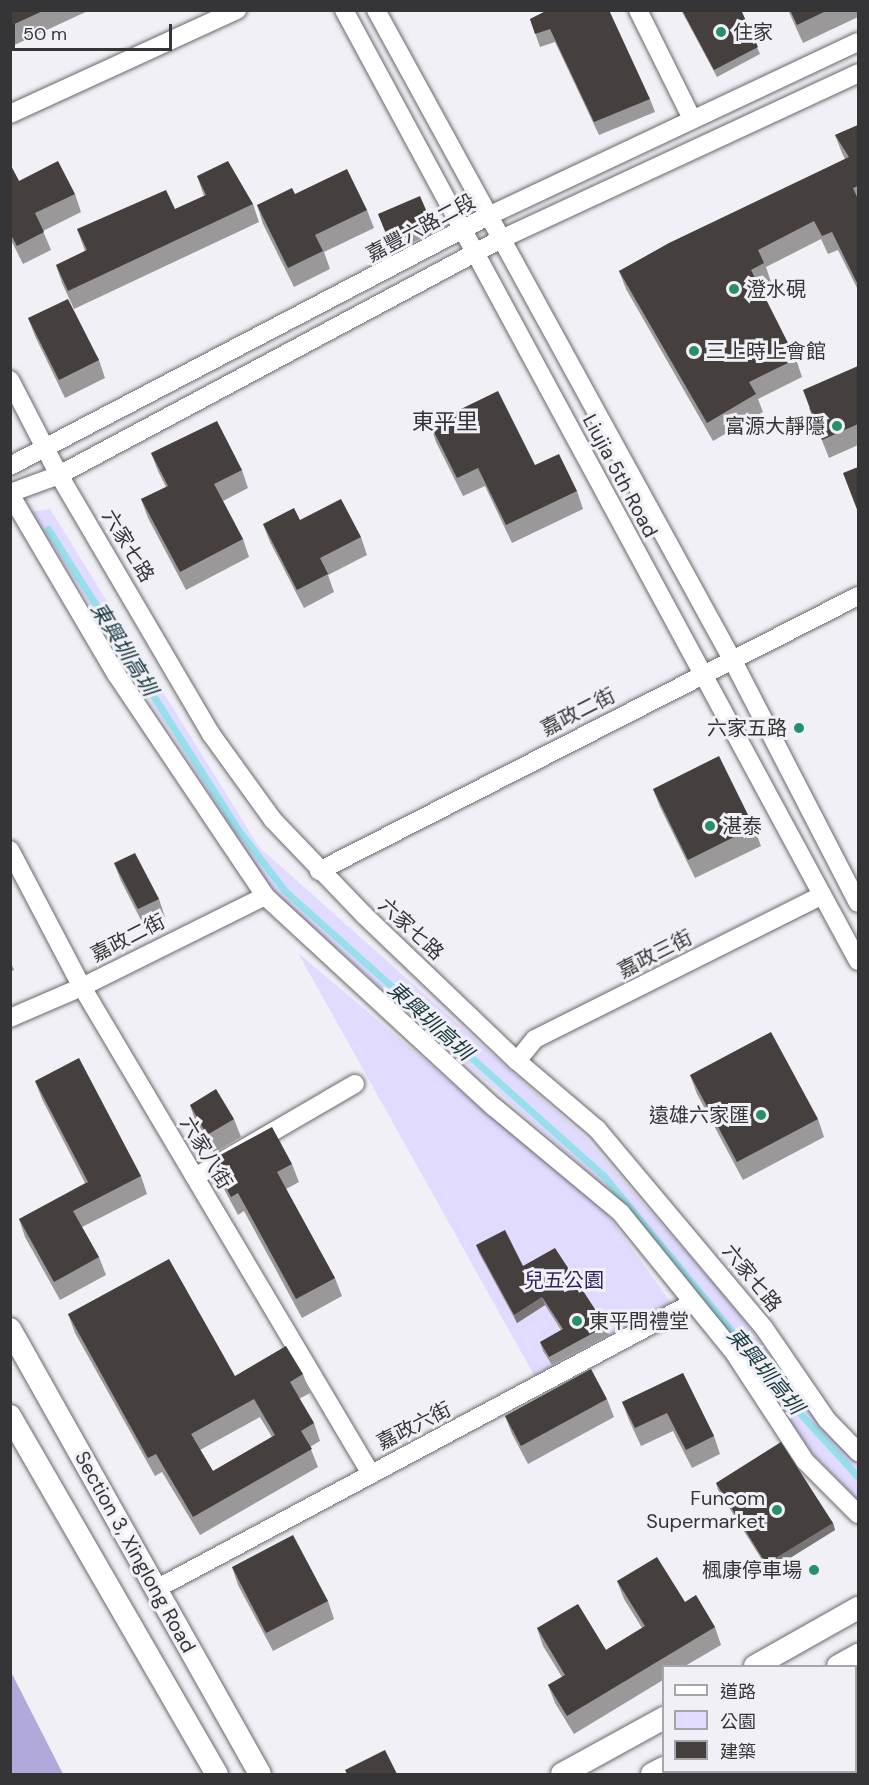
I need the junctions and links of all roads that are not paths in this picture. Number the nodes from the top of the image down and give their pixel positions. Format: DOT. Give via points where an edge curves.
graph roads {
  1 [pos="237,10"];
  2 [pos="344,10"];
  3 [pos="376,10"];
  4 [pos="638,10"];
  5 [pos="858,42"];
  6 [pos="858,73"];
  7 [pos="10,114"];
  8 [pos="692,119"];
  9 [pos="486,217"];
  10 [pos="464,232"];
  11 [pos="499,240"];
  12 [pos="476,255"];
  13 [pos="10,380"];
  14 [pos="47,448"];
  15 [pos="10,466"];
  16 [pos="59,475"];
  17 [pos="10,494"];
  18 [pos="858,596"];
  19 [pos="733,661"];
  20 [pos="701,675"];
  21 [pos="10,850"];
  22 [pos="319,871"];
  23 [pos="265,896"];
  24 [pos="820,896"];
  25 [pos="858,903"];
  26 [pos="858,961"];
  27 [pos="82,987"];
  28 [pos="10,1018"];
  29 [pos="517,1061"];
  30 [pos="355,1084"];
  31 [pos="195,1177"];
  32 [pos="692,1302"];
  33 [pos="10,1329"];
  34 [pos="10,1416"];
  35 [pos="858,1452"];
  36 [pos="371,1474"];
  37 [pos="858,1514"];
  38 [pos="156,1589"];
  39 [pos="858,1608"];
  40 [pos="858,1655"];
  41 [pos="757,1665"];
  42 [pos="840,1665"];
  43 [pos="662,1719"];
  44 [pos="217,1774"];
  45 [pos="260,1774"];
  46 [pos="562,1774"];
  1 -- 7 [label="street"];
  2 -- 10 [label="street, Liujia 5th Road"];
  3 -- 9 [label="street, Liujia 5th Road"];
  4 -- 8 [label="street"];
  5 -- 8 [label="street, 嘉豐六路二段"];
  6 -- 11 [label="street"];
  8 -- 9 [label="street, 嘉豐六路二段"];
  9 -- 10 [label="street, 嘉豐六路二段"];
  9 -- 11 [label="street, Liujia 5th Road"];
  10 -- 12 [label="street, Liujia 5th Road"];
  10 -- 14 [label="street, 嘉豐六路二段"];
  11 -- 12 [label="street"];
  11 -- 19 [label="street, Liujia 5th Road"];
  12 -- 16 [label="street" via="306,341"];
  12 -- 20 [label="street, Liujia 5th Road"];
  13 -- 14 [label="street, 六家七路"];
  14 -- 15 [label="street, 嘉豐六路二段"];
  14 -- 16 [label="street, 六家七路"];
  16 -- 17 [label="street"];
  16 -- 22 [label="street, 六家七路" via="211,734 273,820"];
  17 -- 23 [label="street" via="116,674"];
  18 -- 19 [label="street, 嘉政二街"];
  19 -- 20 [label="street, 嘉政二街"];
  19 -- 25 [label="street, Liujia 5th Road"];
  20 -- 22 [label="street, 嘉政二街"];
  20 -- 24 [label="street, Liujia 5th Road"];
  21 -- 27 [label="street, 六家八街"];
  22 -- 29 [label="street, 六家七路"];
  23 -- 27 [label="street, 嘉政二街"];
  23 -- 32 [label="street" via="494,1107 621,1213"];
  24 -- 26 [label="street, Liujia 5th Road"];
  24 -- 29 [label="street, 嘉政三街" via="535,1039"];
  27 -- 28 [label="street, 嘉政二街"];
  27 -- 31 [label="street, 六家八街"];
  29 -- 35 [label="street, 六家七路" via="597,1130 764,1328 820,1411"];
  30 -- 31 [label="street"];
  31 -- 36 [label="street, 六家八街"];
  32 -- 36 [label="street, 嘉政六街"];
  32 -- 37 [label="street" via="735,1354 805,1461"];
  33 -- 38 [label="street, Section 3, Xinglong Road"];
  34 -- 44 [label="street, Section 3, Xinglong Road"];
  36 -- 38 [label="street, 嘉政六街"];
  38 -- 45 [label="street, Section 3, Xinglong Road"];
  39 -- 41 [label="street"];
  40 -- 42 [label="street"];
  43 -- 46 [label="street"];
}
